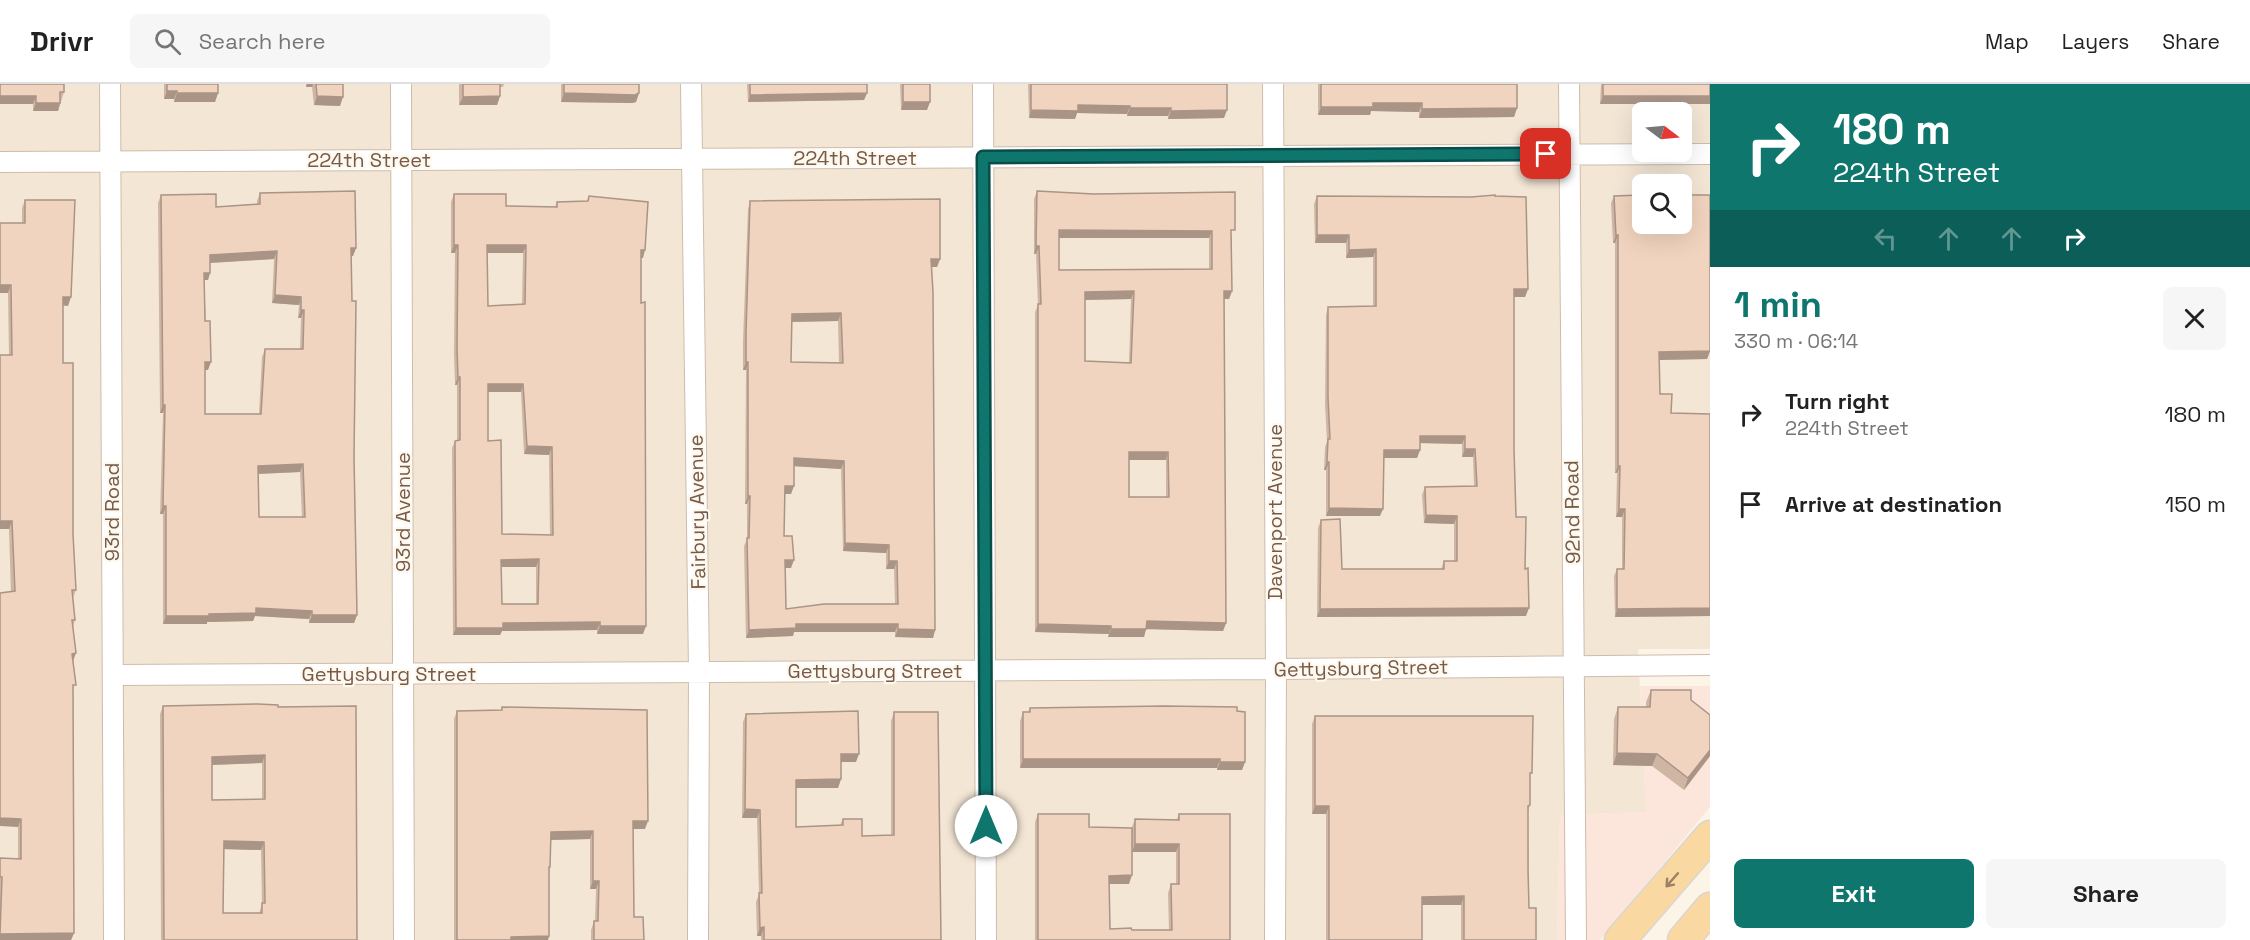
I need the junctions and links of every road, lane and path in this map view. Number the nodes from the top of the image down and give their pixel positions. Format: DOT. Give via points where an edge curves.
graph roads {
  1 [pos="110,84"];
  2 [pos="401,84"];
  3 [pos="691,84"];
  4 [pos="983,84"];
  5 [pos="1273,84"];
  6 [pos="1569,84"];
  7 [pos="1569,154"];
  8 [pos="1710,154"];
  9 [pos="1273,156"];
  10 [pos="983,157"];
  11 [pos="691,158"];
  12 [pos="401,160"];
  13 [pos="110,161"];
  14 [pos="0,162"];
  15 [pos="1710,665"];
  16 [pos="1574,666"];
  17 [pos="1276,669"];
  18 [pos="699,671"];
  19 [pos="985,671"];
  20 [pos="404,674"];
  21 [pos="113,675"];
  22 [pos="1710,836"];
  23 [pos="1710,908"];
  24 [pos="114,940"];
  25 [pos="404,940"];
  26 [pos="698,940"];
  27 [pos="986,940"];
  28 [pos="1275,940"];
  29 [pos="1576,940"];
  30 [pos="1620,940"];
  31 [pos="1683,940"];
  1 -- 13 [label="street, 93rd Road"];
  2 -- 12 [label="street, 93rd Avenue"];
  3 -- 11 [label="street, Fairbury Avenue"];
  4 -- 10 [label="street"];
  5 -- 9 [label="street, Davenport Avenue"];
  6 -- 7 [label="street, 92nd Road"];
  7 -- 8 [label="street, 224th Street"];
  7 -- 9 [label="street, 224th Street"];
  7 -- 16 [label="street, 92nd Road"];
  9 -- 10 [label="street, 224th Street"];
  9 -- 17 [label="street, Davenport Avenue"];
  10 -- 11 [label="street, 224th Street"];
  10 -- 19 [label="street"];
  11 -- 12 [label="street, 224th Street"];
  11 -- 18 [label="street, Fairbury Avenue"];
  12 -- 13 [label="street, 224th Street"];
  12 -- 20 [label="street, 93rd Avenue"];
  13 -- 14 [label="street, 224th Street"];
  13 -- 21 [label="street, 93rd Road"];
  15 -- 16 [label="street, Gettysburg Street"];
  16 -- 17 [label="street, Gettysburg Street"];
  16 -- 29 [label="street, 92nd Road"];
  17 -- 19 [label="street, Gettysburg Street"];
  17 -- 28 [label="street, Davenport Avenue"];
  18 -- 19 [label="street, Gettysburg Street"];
  18 -- 20 [label="street, Gettysburg Street"];
  18 -- 26 [label="street, Fairbury Avenue"];
  19 -- 27 [label="street"];
  20 -- 21 [label="street, Gettysburg Street"];
  20 -- 25 [label="street, 93rd Avenue"];
  21 -- 24 [label="street, 93rd Road"];
  22 -- 30 [label="main road, one-way"];
  23 -- 31 [label="main road"];
}
